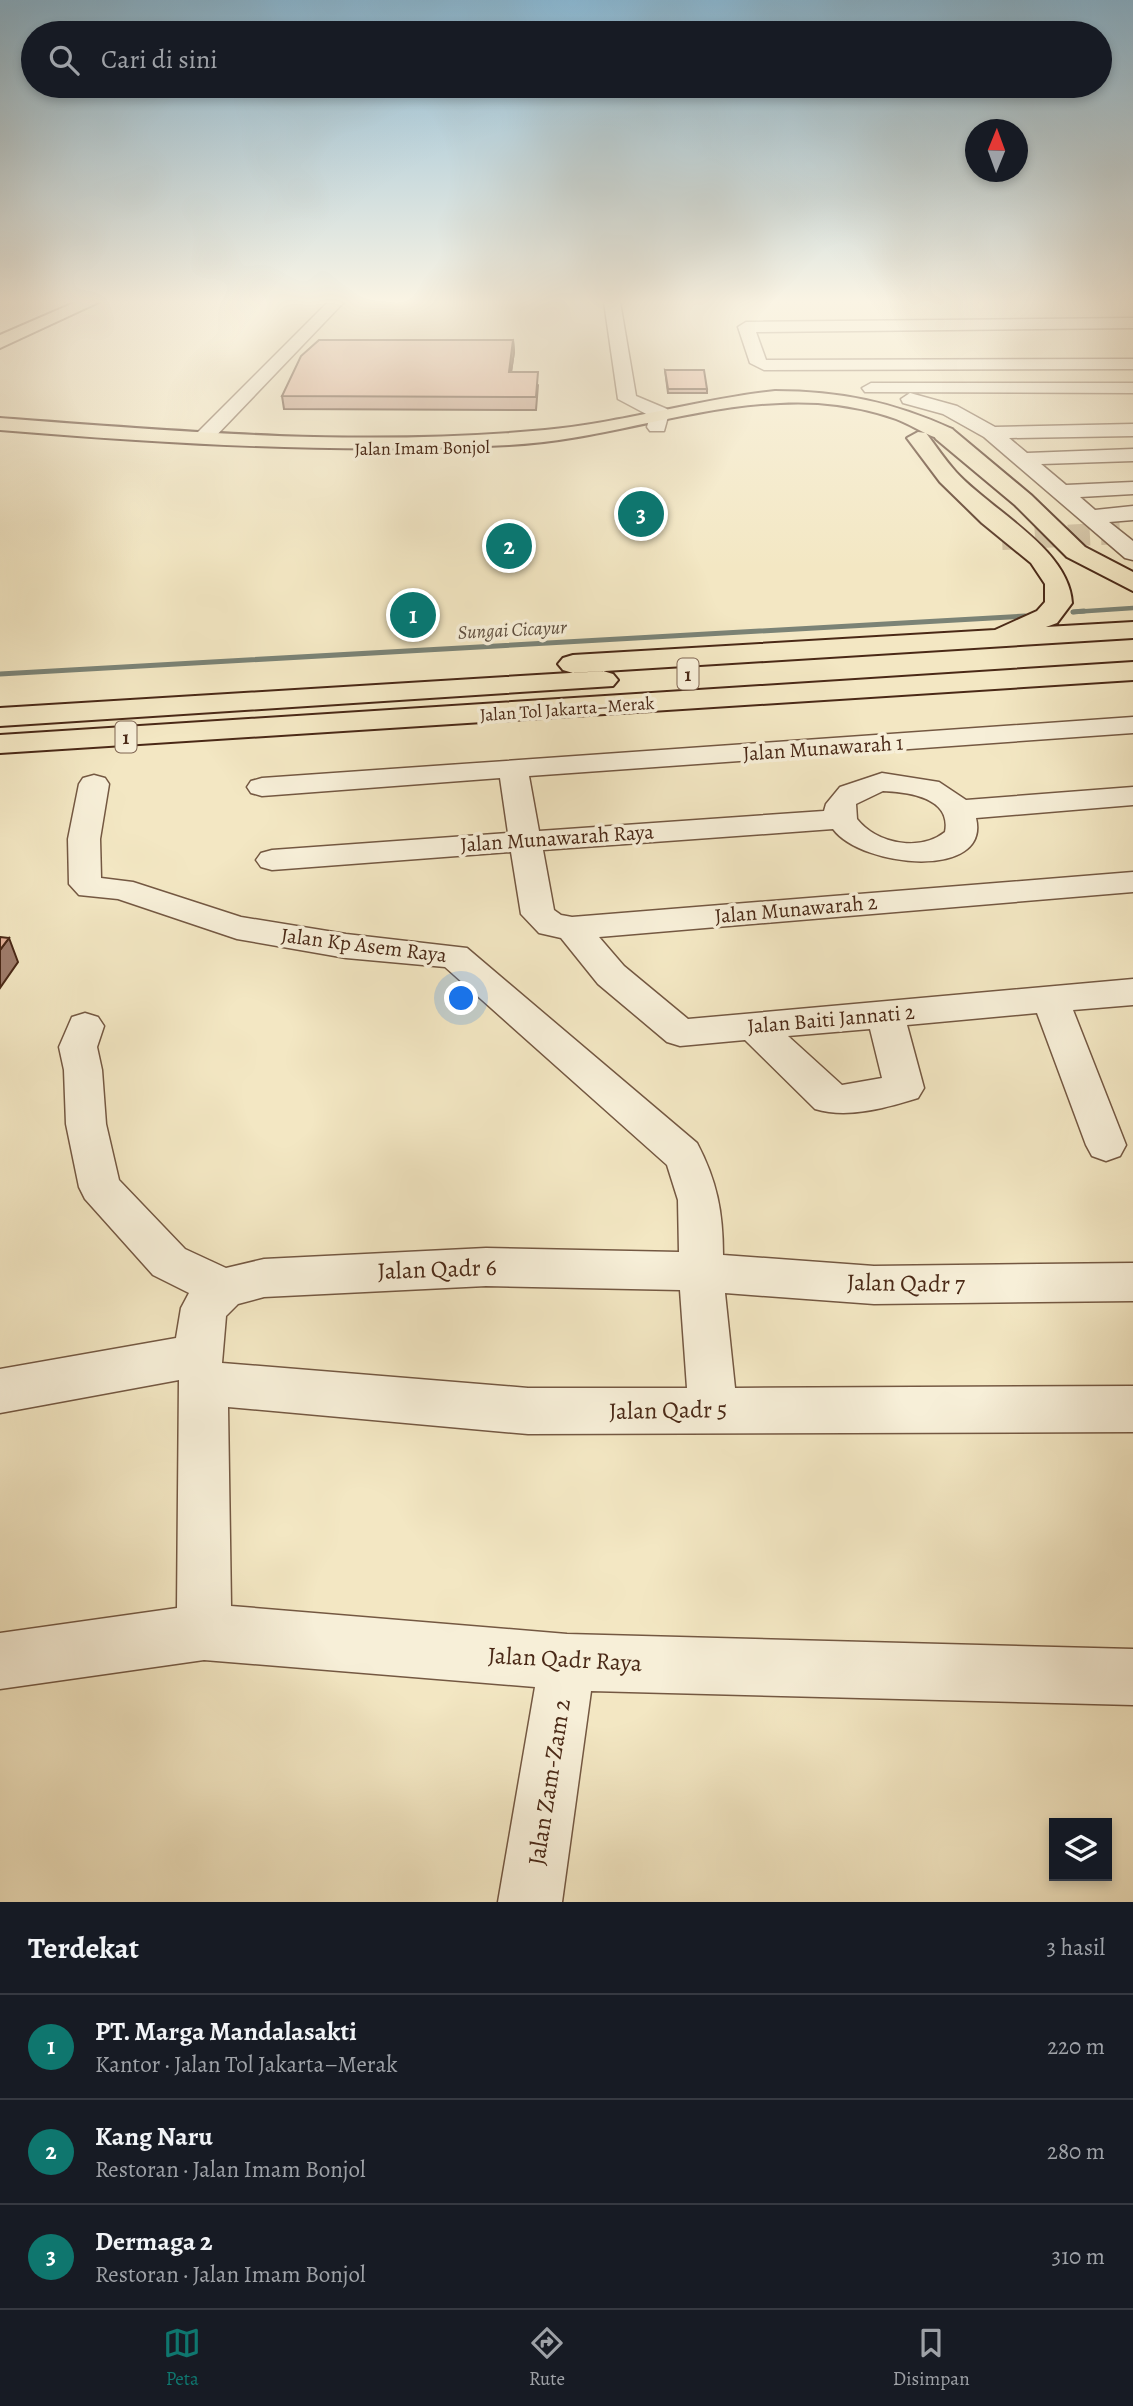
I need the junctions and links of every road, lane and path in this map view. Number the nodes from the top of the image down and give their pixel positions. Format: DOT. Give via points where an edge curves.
graph roads {
  1 [pos="250,391"];
  2 [pos="626,391"];
  3 [pos="883,391"];
  4 [pos="627,399"];
  5 [pos="989,410"];
  6 [pos="659,420"];
  7 [pos="947,422"];
  8 [pos="0,424"];
  9 [pos="601,428"];
  10 [pos="1133,430"];
  11 [pos="0,433"];
  12 [pos="991,433"];
  13 [pos="204,437"];
  14 [pos="333,445"];
  15 [pos="1133,455"];
  16 [pos="1133,461"];
  17 [pos="1025,462"];
  18 [pos="1133,488"];
  19 [pos="1058,492"];
  20 [pos="1133,513"];
  21 [pos="1088,517"];
  22 [pos="1133,553"];
  23 [pos="1133,583"];
  24 [pos="1133,630"];
  25 [pos="950,642"];
  26 [pos="1133,646"];
  27 [pos="1133,671"];
  28 [pos="0,698"];
  29 [pos="0,717"];
  30 [pos="1133,725"];
  31 [pos="251,730"];
  32 [pos="0,744"];
  33 [pos="862,745"];
  34 [pos="0,762"];
  35 [pos="513,768"];
  36 [pos="882,782"];
  37 [pos="94,784"];
  38 [pos="262,787"];
  39 [pos="1133,796"];
  40 [pos="959,810"];
  41 [pos="841,819"];
  42 [pos="527,839"];
  43 [pos="925,852"];
  44 [pos="272,860"];
  45 [pos="1133,882"];
  46 [pos="949,897"];
  47 [pos="572,928"];
  48 [pos="1133,992"];
  49 [pos="1051,999"];
  50 [pos="885,1013"];
  51 [pos="85,1026"];
  52 [pos="753,1026"];
  53 [pos="1106,1145"];
  54 [pos="691,1271"];
  55 [pos="1133,1282"];
  56 [pos="214,1298"];
  57 [pos="200,1369"];
  58 [pos="0,1391"];
  59 [pos="713,1409"];
  60 [pos="1133,1409"];
  61 [pos="204,1632"];
  62 [pos="0,1661"];
  63 [pos="567,1662"];
  64 [pos="1133,1676"];
  65 [pos="530,1902"];
  1 -- 13 [label="street"];
  2 -- 4 [label="street"];
  3 -- 7 [label="street"];
  4 -- 6 [label="street"];
  4 -- 9 [label="street"];
  5 -- 7 [label="street"];
  6 -- 7 [label="main road, Jalan Imam Bonjol" via="772,398 831,397"];
  6 -- 9 [label="main road, Jalan Imam Bonjol"];
  6 -- 14 [label="main road, Jalan Imam Bonjol" via="555,444"];
  6 -- 25 [label="main road, Jalan Imam Bonjol" via="809,403 858,409 918,438 948,477 990,518 1041,558 1058,584 1059,603 1047,617 1014,630"];
  7 -- 12 [label="street"];
  7 -- 23 [label="main road, Jalan Imam Bonjol" via="1076,552"];
  8 -- 13 [label="main road, Jalan Imam Bonjol"];
  9 -- 14 [label="main road, Jalan Imam Bonjol" via="553,436"];
  10 -- 12 [label="street"];
  11 -- 14 [label="main road, Jalan Imam Bonjol" via="196,446"];
  12 -- 17 [label="street"];
  13 -- 14 [label="main road, Jalan Imam Bonjol"];
  15 -- 17 [label="street"];
  16 -- 17 [label="street"];
  17 -- 19 [label="street"];
  18 -- 19 [label="street"];
  19 -- 21 [label="street"];
  20 -- 21 [label="street"];
  21 -- 22 [label="street"];
  24 -- 25 [label="main road"];
  25 -- 28 [label="main road"];
  26 -- 29 [label="main road, Jalan Tol Jakarta–Merak / 1"];
  27 -- 31 [label="main road, Jalan Tol Jakarta–Merak / 1"];
  30 -- 33 [label="street, Jalan Munawarah 1"];
  31 -- 32 [label="main road, Jalan Tol Jakarta–Merak / 1"];
  31 -- 34 [label="main road"];
  33 -- 35 [label="street, Jalan Munawarah 1"];
  33 -- 36 [label="street"];
  35 -- 38 [label="street, Jalan Munawarah 1"];
  35 -- 42 [label="street"];
  36 -- 40 [label="street" via="935,792"];
  36 -- 41 [label="street" via="848,794 840,806"];
  37 -- 54 [label="street, Jalan Kp Asem Raya" via="84,839 85,884 92,888 121,889 237,928 346,946 445,953 464,961 682,1154 695,1177 701,1215"];
  39 -- 40 [label="street"];
  40 -- 43 [label="street" via="963,824 959,837"];
  41 -- 42 [label="street, Jalan Munawarah Raya"];
  41 -- 43 [label="street" via="852,834 873,845 898,852"];
  42 -- 44 [label="street, Jalan Munawarah Raya"];
  42 -- 47 [label="street, Jalan Munawarah 2" via="538,914 551,925"];
  43 -- 46 [label="street"];
  45 -- 46 [label="street, Jalan Munawarah 2"];
  46 -- 47 [label="street, Jalan Munawarah 2"];
  47 -- 52 [label="street, Jalan Baiti Jannati 2" via="611,975 680,1033"];
  48 -- 49 [label="street, Jalan Baiti Jannati 2"];
  49 -- 50 [label="street, Jalan Baiti Jannati 2"];
  49 -- 53 [label="street"];
  50 -- 52 [label="street, Jalan Baiti Jannati 2"];
  50 -- 52 [label="street" via="904,1088 842,1100 829,1098"];
  51 -- 56 [label="street" via="79,1058 86,1124 100,1187 169,1262"];
  54 -- 55 [label="street, Jalan Qadr 7" via="874,1285"];
  54 -- 56 [label="street, Jalan Qadr 6" via="442,1268 264,1278"];
  54 -- 59 [label="street"];
  56 -- 57 [label="street"];
  57 -- 58 [label="street, Jalan Qadr 5"];
  57 -- 59 [label="street, Jalan Qadr 5" via="528,1411"];
  57 -- 61 [label="street"];
  59 -- 60 [label="street, Jalan Qadr 5"];
  61 -- 62 [label="street, Jalan Qadr Raya"];
  61 -- 63 [label="street, Jalan Qadr Raya"];
  63 -- 64 [label="street, Jalan Qadr Raya"];
  63 -- 65 [label="street, Jalan Zam-Zam 2"];
}
